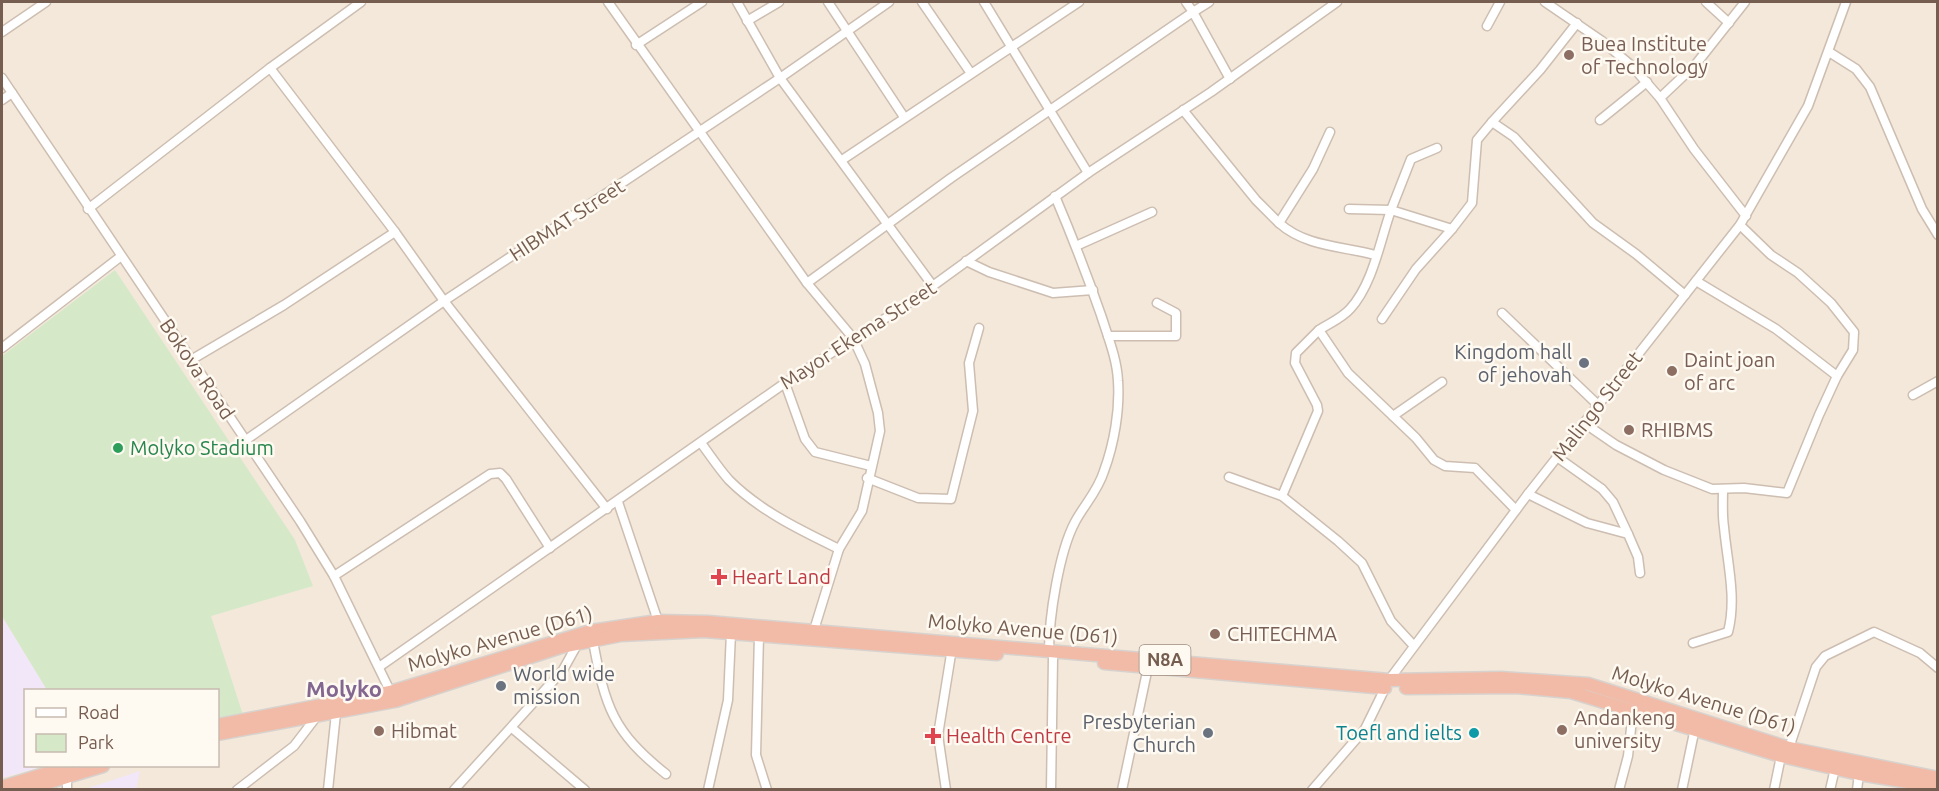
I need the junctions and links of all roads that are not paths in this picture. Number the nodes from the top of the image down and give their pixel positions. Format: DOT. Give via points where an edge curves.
graph roads {
  1 [pos="46,2"];
  2 [pos="362,2"];
  3 [pos="608,2"];
  4 [pos="702,2"];
  5 [pos="737,2"];
  6 [pos="779,2"];
  7 [pos="828,2"];
  8 [pos="889,2"];
  9 [pos="922,2"];
  10 [pos="984,2"];
  11 [pos="1078,2"];
  12 [pos="1186,2"];
  13 [pos="1209,2"];
  14 [pos="1337,2"];
  15 [pos="1500,2"];
  16 [pos="1545,2"];
  17 [pos="1706,2"];
  18 [pos="1745,2"];
  19 [pos="1846,2"];
  20 [pos="1193,12"];
  21 [pos="747,21"];
  22 [pos="1577,23"];
  23 [pos="1729,23"];
  24 [pos="1487,26"];
  25 [pos="848,30"];
  26 [pos="2,32"];
  27 [pos="636,45"];
  28 [pos="1010,47"];
  29 [pos="1829,51"];
  30 [pos="270,68"];
  31 [pos="970,72"];
  32 [pos="2,78"];
  33 [pos="780,78"];
  34 [pos="1230,79"];
  35 [pos="1647,82"];
  36 [pos="12,93"];
  37 [pos="1659,98"];
  38 [pos="2,100"];
  39 [pos="1050,109"];
  40 [pos="1184,110"];
  41 [pos="904,117"];
  42 [pos="1600,120"];
  43 [pos="1492,122"];
  44 [pos="700,132"];
  45 [pos="1330,132"];
  46 [pos="1437,148"];
  47 [pos="842,160"];
  48 [pos="1088,173"];
  49 [pos="1055,196"];
  50 [pos="88,208"];
  51 [pos="1349,209"];
  52 [pos="1391,210"];
  53 [pos="1152,212"];
  54 [pos="1746,216"];
  55 [pos="888,223"];
  56 [pos="1279,223"];
  57 [pos="1740,225"];
  58 [pos="1452,229"];
  59 [pos="395,231"];
  60 [pos="1938,235"];
  61 [pos="1076,246"];
  62 [pos="1375,255"];
  63 [pos="120,257"];
  64 [pos="966,261"];
  65 [pos="1696,281"];
  66 [pos="807,283"];
  67 [pos="933,286"];
  68 [pos="1093,290"];
  69 [pos="1685,295"];
  70 [pos="444,301"];
  71 [pos="1156,303"];
  72 [pos="1502,313"];
  73 [pos="1382,319"];
  74 [pos="979,328"];
  75 [pos="1319,330"];
  76 [pos="1108,336"];
  77 [pos="853,338"];
  78 [pos="2,348"];
  79 [pos="191,360"];
  80 [pos="1837,376"];
  81 [pos="1938,381"];
  82 [pos="1442,382"];
  83 [pos="785,383"];
  84 [pos="1913,395"];
  85 [pos="1598,405"];
  86 [pos="1393,416"];
  87 [pos="1584,423"];
  88 [pos="246,440"];
  89 [pos="701,443"];
  90 [pos="1557,457"];
  91 [pos="871,466"];
  92 [pos="1229,477"];
  93 [pos="867,478"];
  94 [pos="1723,489"];
  95 [pos="1528,494"];
  96 [pos="1282,496"];
  97 [pos="618,502"];
  98 [pos="607,509"];
  99 [pos="1516,510"];
  100 [pos="1628,534"];
  101 [pos="550,548"];
  102 [pos="839,549"];
  103 [pos="1640,573"];
  104 [pos="334,576"];
  105 [pos="658,621"];
  106 [pos="814,630"];
  107 [pos="731,633"];
  108 [pos="759,635"];
  109 [pos="593,641"];
  110 [pos="578,643"];
  111 [pos="1693,643"];
  112 [pos="1414,646"];
  113 [pos="952,647"];
  114 [pos="1051,655"];
  115 [pos="379,667"];
  116 [pos="1148,667"];
  117 [pos="1938,668"];
  118 [pos="1386,684"];
  119 [pos="392,696"];
  120 [pos="1633,710"];
  121 [pos="336,713"];
  122 [pos="317,716"];
  123 [pos="219,725"];
  124 [pos="512,728"];
  125 [pos="1695,728"];
  126 [pos="219,734"];
  127 [pos="1785,752"];
  128 [pos="1837,763"];
  129 [pos="97,767"];
  130 [pos="666,774"];
  131 [pos="1859,774"];
  132 [pos="68,777"];
  133 [pos="1937,778"];
  134 [pos="2,787"];
  135 [pos="24,789"];
  136 [pos="237,789"];
  137 [pos="328,789"];
  138 [pos="454,789"];
  139 [pos="585,789"];
  140 [pos="708,789"];
  141 [pos="767,789"];
  142 [pos="946,789"];
  143 [pos="1051,789"];
  144 [pos="1122,789"];
  145 [pos="1312,789"];
  146 [pos="1619,789"];
  147 [pos="1682,789"];
  148 [pos="1774,789"];
  149 [pos="1830,789"];
  150 [pos="1857,789"];
  1 -- 26 [label="street"];
  2 -- 30 [label="street"];
  3 -- 27 [label="street"];
  4 -- 27 [label="street"];
  5 -- 21 [label="street"];
  6 -- 21 [label="street"];
  7 -- 25 [label="street"];
  8 -- 25 [label="street, HIBMAT Street"];
  9 -- 31 [label="street"];
  10 -- 28 [label="street"];
  11 -- 28 [label="street"];
  12 -- 20 [label="street"];
  13 -- 20 [label="street"];
  14 -- 34 [label="street, Mayor Ekema Street"];
  15 -- 24 [label="street"];
  16 -- 22 [label="street"];
  17 -- 23 [label="street"];
  18 -- 23 [label="street"];
  19 -- 29 [label="street, Malingo Street"];
  20 -- 34 [label="street"];
  20 -- 39 [label="street"];
  21 -- 33 [label="street"];
  22 -- 35 [label="street"];
  22 -- 43 [label="street"];
  23 -- 37 [label="street" via="1695,64"];
  25 -- 33 [label="street, HIBMAT Street"];
  25 -- 41 [label="street"];
  27 -- 44 [label="street"];
  28 -- 31 [label="street"];
  28 -- 39 [label="street"];
  29 -- 54 [label="street, Malingo Street" via="1808,106"];
  29 -- 60 [label="street" via="1856,69 1870,87 1922,209"];
  30 -- 50 [label="street"];
  30 -- 59 [label="street"];
  31 -- 41 [label="street"];
  32 -- 36 [label="street, Bokova Road"];
  33 -- 44 [label="street, HIBMAT Street"];
  33 -- 47 [label="street"];
  34 -- 40 [label="street, Mayor Ekema Street"];
  35 -- 37 [label="street"];
  35 -- 42 [label="street"];
  36 -- 38 [label="street"];
  36 -- 50 [label="street, Bokova Road"];
  37 -- 54 [label="street"];
  39 -- 48 [label="street"];
  39 -- 55 [label="street"];
  40 -- 48 [label="street, Mayor Ekema Street"];
  40 -- 56 [label="street"];
  41 -- 47 [label="street"];
  43 -- 58 [label="street" via="1477,140 1472,203"];
  43 -- 69 [label="street" via="1514,137 1593,223"];
  44 -- 66 [label="street"];
  44 -- 70 [label="street, HIBMAT Street"];
  45 -- 56 [label="street" via="1313,170"];
  46 -- 52 [label="street" via="1411,159"];
  47 -- 55 [label="street"];
  48 -- 49 [label="street, Mayor Ekema Street"];
  49 -- 61 [label="street"];
  49 -- 64 [label="street, Mayor Ekema Street"];
  50 -- 63 [label="street, Bokova Road"];
  51 -- 52 [label="street"];
  52 -- 58 [label="street"];
  52 -- 62 [label="street"];
  53 -- 61 [label="street"];
  54 -- 57 [label="street, Malingo Street"];
  55 -- 66 [label="street"];
  55 -- 67 [label="street"];
  56 -- 62 [label="street" via="1313,243"];
  57 -- 65 [label="street, Malingo Street"];
  57 -- 80 [label="street" via="1831,303 1854,333 1853,350"];
  58 -- 73 [label="street" via="1416,269"];
  59 -- 70 [label="street"];
  59 -- 79 [label="street" via="284,305"];
  61 -- 68 [label="street"];
  62 -- 75 [label="street" via="1355,302 1345,314"];
  63 -- 78 [label="street"];
  63 -- 79 [label="street, Bokova Road"];
  64 -- 67 [label="street, Mayor Ekema Street"];
  64 -- 68 [label="street" via="1053,293"];
  65 -- 69 [label="street, Malingo Street"];
  65 -- 80 [label="street" via="1776,329"];
  66 -- 77 [label="street"];
  67 -- 77 [label="street, Mayor Ekema Street"];
  68 -- 76 [label="street"];
  69 -- 85 [label="street, Malingo Street"];
  70 -- 88 [label="street, HIBMAT Street"];
  70 -- 98 [label="street"];
  71 -- 76 [label="street" via="1176,313 1176,336"];
  72 -- 85 [label="street"];
  74 -- 93 [label="street" via="969,363 973,411 951,500 918,498"];
  75 -- 86 [label="street" via="1348,373"];
  75 -- 96 [label="street" via="1296,353 1294,363 1318,411"];
  76 -- 114 [label="street" via="1118,382 1114,431 1104,471 1075,521 1066,551 1050,611"];
  77 -- 83 [label="street, Mayor Ekema Street"];
  77 -- 91 [label="street" via="865,364 878,413 880,431"];
  79 -- 88 [label="street, Bokova Road"];
  80 -- 94 [label="street" via="1787,493"];
  81 -- 84 [label="street"];
  82 -- 86 [label="street"];
  83 -- 89 [label="street, Mayor Ekema Street"];
  83 -- 91 [label="street" via="805,440 815,452"];
  85 -- 87 [label="street, Malingo Street"];
  86 -- 99 [label="street" via="1439,464 1475,468"];
  87 -- 90 [label="street, Malingo Street"];
  87 -- 94 [label="street" via="1664,470 1712,489"];
  88 -- 104 [label="street, Bokova Road"];
  89 -- 97 [label="street, Mayor Ekema Street"];
  89 -- 102 [label="street" via="729,479 751,498 790,526"];
  90 -- 95 [label="street, Malingo Street"];
  90 -- 100 [label="street" via="1602,489 1613,502"];
  91 -- 93 [label="street"];
  92 -- 96 [label="street"];
  93 -- 102 [label="street" via="862,512"];
  94 -- 111 [label="street" via="1730,625 1728,632"];
  95 -- 99 [label="street, Malingo Street"];
  95 -- 100 [label="street" via="1576,519"];
  96 -- 112 [label="street" via="1362,563 1391,621"];
  97 -- 98 [label="street, Mayor Ekema Street"];
  97 -- 105 [label="street"];
  98 -- 101 [label="street, Mayor Ekema Street"];
  99 -- 112 [label="street, Malingo Street"];
  100 -- 103 [label="street"];
  101 -- 104 [label="street" via="506,479 500,473 490,474"];
  101 -- 115 [label="street, Mayor Ekema Street"];
  102 -- 106 [label="street"];
  104 -- 115 [label="street, Bokova Road"];
  105 -- 106 [label="highway, Molyko Avenue (D61) / N8A"];
  105 -- 119 [label="highway, Molyko Avenue (D61) / N8A" via="556,639"];
  106 -- 113 [label="highway, Molyko Avenue (D61) / N8A"];
  107 -- 108 [label="highway, Molyko Avenue (D61) / N8A"];
  107 -- 109 [label="highway, Molyko Avenue (D61) / N8A" via="661,632"];
  107 -- 140 [label="street" via="728,700"];
  108 -- 113 [label="highway, Molyko Avenue (D61) / N8A"];
  108 -- 141 [label="street" via="756,755"];
  109 -- 110 [label="highway, Molyko Avenue (D61) / N8A"];
  109 -- 130 [label="street" via="603,690 616,721 625,737"];
  110 -- 119 [label="highway, Molyko Avenue (D61) / N8A"];
  110 -- 124 [label="street" via="563,670"];
  112 -- 118 [label="street, Malingo Street"];
  113 -- 114 [label="highway, Molyko Avenue (D61) / N8A"];
  113 -- 142 [label="street" via="938,735"];
  114 -- 116 [label="highway, Molyko Avenue (D61) / N8A"];
  114 -- 118 [label="highway, Molyko Avenue (D61) / N8A"];
  114 -- 143 [label="street"];
  115 -- 119 [label="street, Bokova Road"];
  116 -- 118 [label="highway, Molyko Avenue (D61) / N8A"];
  116 -- 144 [label="street"];
  117 -- 127 [label="street" via="1920,653 1874,632 1825,656 1816,666"];
  118 -- 120 [label="highway, Molyko Avenue (D61) / N8A" via="1537,687 1580,694"];
  118 -- 127 [label="highway, Molyko Avenue (D61) / N8A" via="1501,678 1588,684"];
  118 -- 145 [label="street, Malingo Street" via="1365,729"];
  119 -- 121 [label="highway, N8A"];
  119 -- 123 [label="highway, N8A"];
  120 -- 125 [label="highway, Molyko Avenue (D61) / N8A"];
  120 -- 146 [label="street" via="1628,756"];
  121 -- 122 [label="highway, N8A"];
  121 -- 137 [label="street"];
  122 -- 126 [label="highway, N8A"];
  122 -- 136 [label="street" via="294,746"];
  124 -- 138 [label="street"];
  124 -- 139 [label="street"];
  125 -- 127 [label="highway, Molyko Avenue (D61) / N8A"];
  125 -- 147 [label="street"];
  127 -- 128 [label="highway, Molyko Avenue (D61) / N8A"];
  127 -- 148 [label="street"];
  128 -- 131 [label="highway, Molyko Avenue (D61) / N8A"];
  128 -- 133 [label="highway, Molyko Avenue (D61) / N8A"];
  128 -- 149 [label="street"];
  129 -- 132 [label="highway"];
  131 -- 133 [label="highway, Molyko Avenue (D61) / N8A"];
  131 -- 150 [label="street"];
  132 -- 134 [label="highway"];
  132 -- 135 [label="highway"];
}
